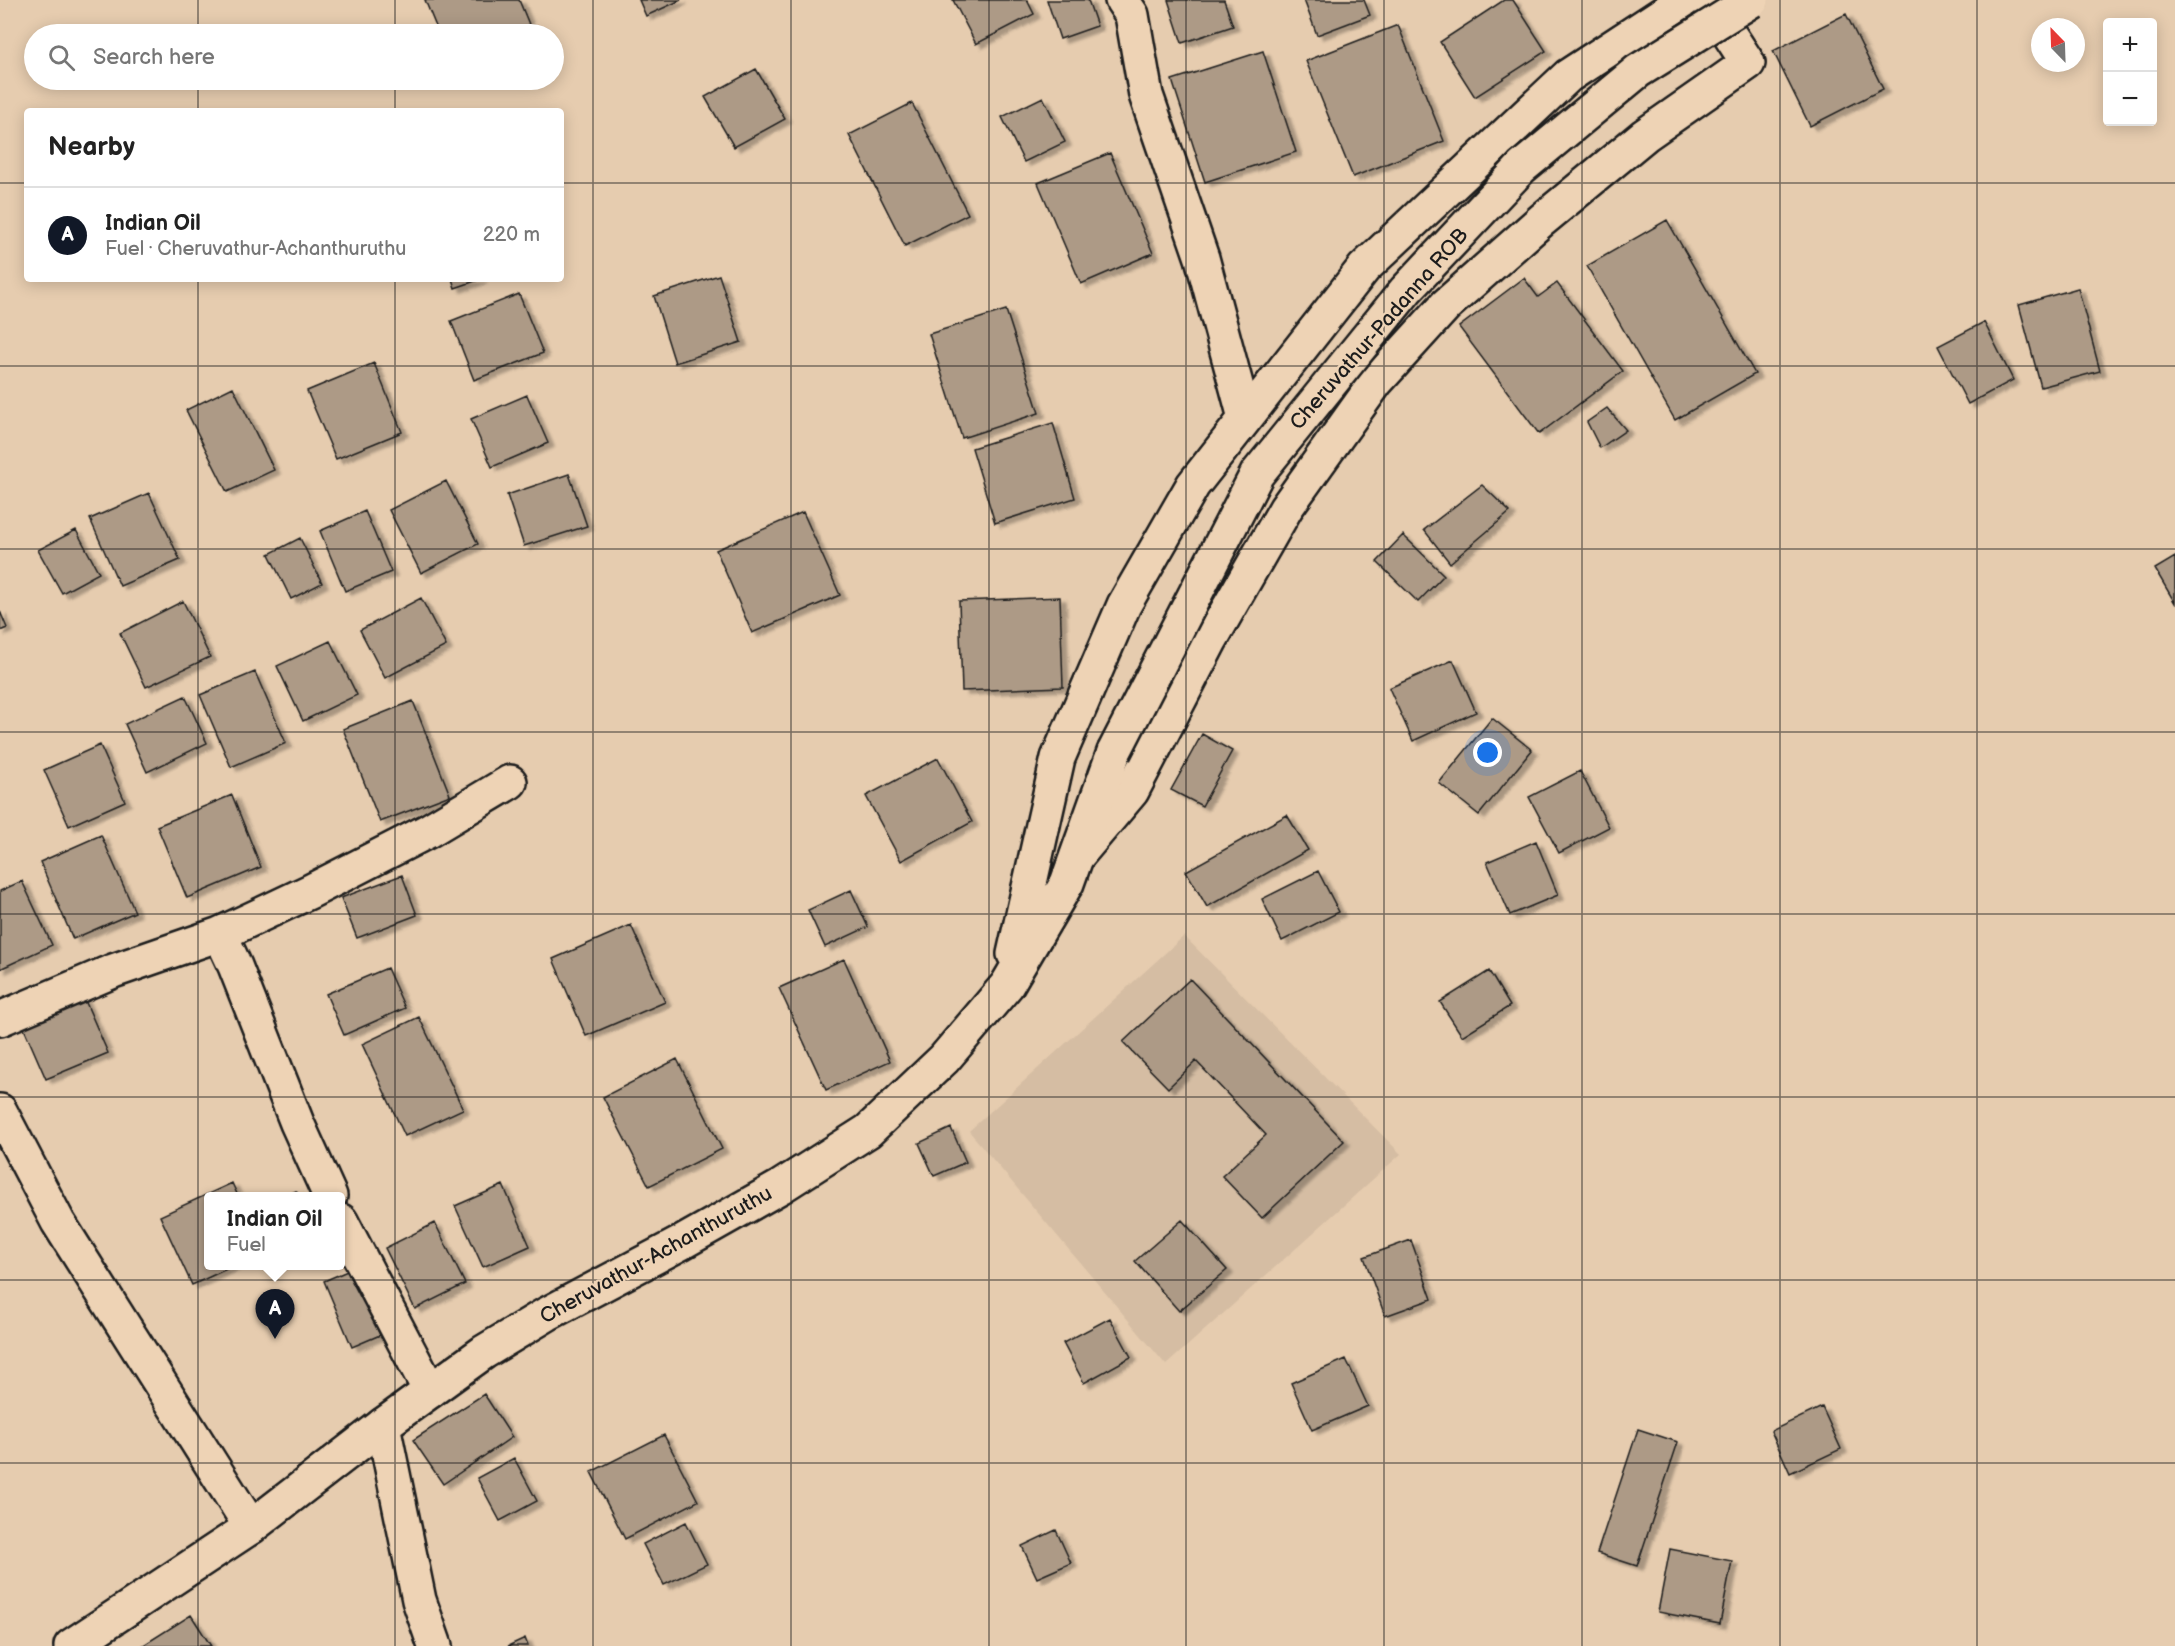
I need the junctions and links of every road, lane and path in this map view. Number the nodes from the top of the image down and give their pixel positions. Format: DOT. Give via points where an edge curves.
graph roads {
  1 [pos="1122,0"];
  2 [pos="1684,0"];
  3 [pos="1707,0"];
  4 [pos="1752,0"];
  5 [pos="1245,418"];
  6 [pos="1114,752"];
  7 [pos="510,782"];
  8 [pos="1077,856"];
  9 [pos="220,934"];
  10 [pos="1007,985"];
  11 [pos="0,1019"];
  12 [pos="0,1111"];
  13 [pos="328,1192"];
  14 [pos="345,1229"];
  15 [pos="430,1391"];
  16 [pos="383,1425"];
  17 [pos="251,1527"];
  18 [pos="71,1646"];
  19 [pos="435,1646"];
  1 -- 5 [label="main road" via="1132,15 1146,95 1202,258"];
  2 -- 5 [label="main road" via="1568,76 1381,252"];
  3 -- 8 [label="main road" via="1748,63 1645,135 1542,220 1446,305 1376,382 1286,508 1211,639 1132,791"];
  4 -- 6 [label="main road, Cheruvathur-Padanna ROB, bridge" via="1638,71 1522,167 1406,290 1257,474"];
  5 -- 10 [label="main road" via="1193,485 1124,605 1058,758"];
  6 -- 8 [label="main road, Cheruvathur-Achanthuruthu"];
  7 -- 9 [label="main road" via="428,831"];
  8 -- 10 [label="main road, Cheruvathur-Achanthuruthu" via="1067,883"];
  9 -- 11 [label="main road" via="113,971"];
  9 -- 13 [label="main road"];
  10 -- 15 [label="main road, Cheruvathur-Achanthuruthu" via="944,1059 868,1131 760,1198 547,1314"];
  12 -- 17 [label="main road" via="58,1222"];
  14 -- 15 [label="main road"];
  15 -- 16 [label="main road, Cheruvathur-Achanthuruthu"];
  16 -- 17 [label="main road, Cheruvathur-Achanthuruthu"];
  16 -- 19 [label="main road" via="419,1600"];
  17 -- 18 [label="main road, Cheruvathur-Achanthuruthu"];
}
